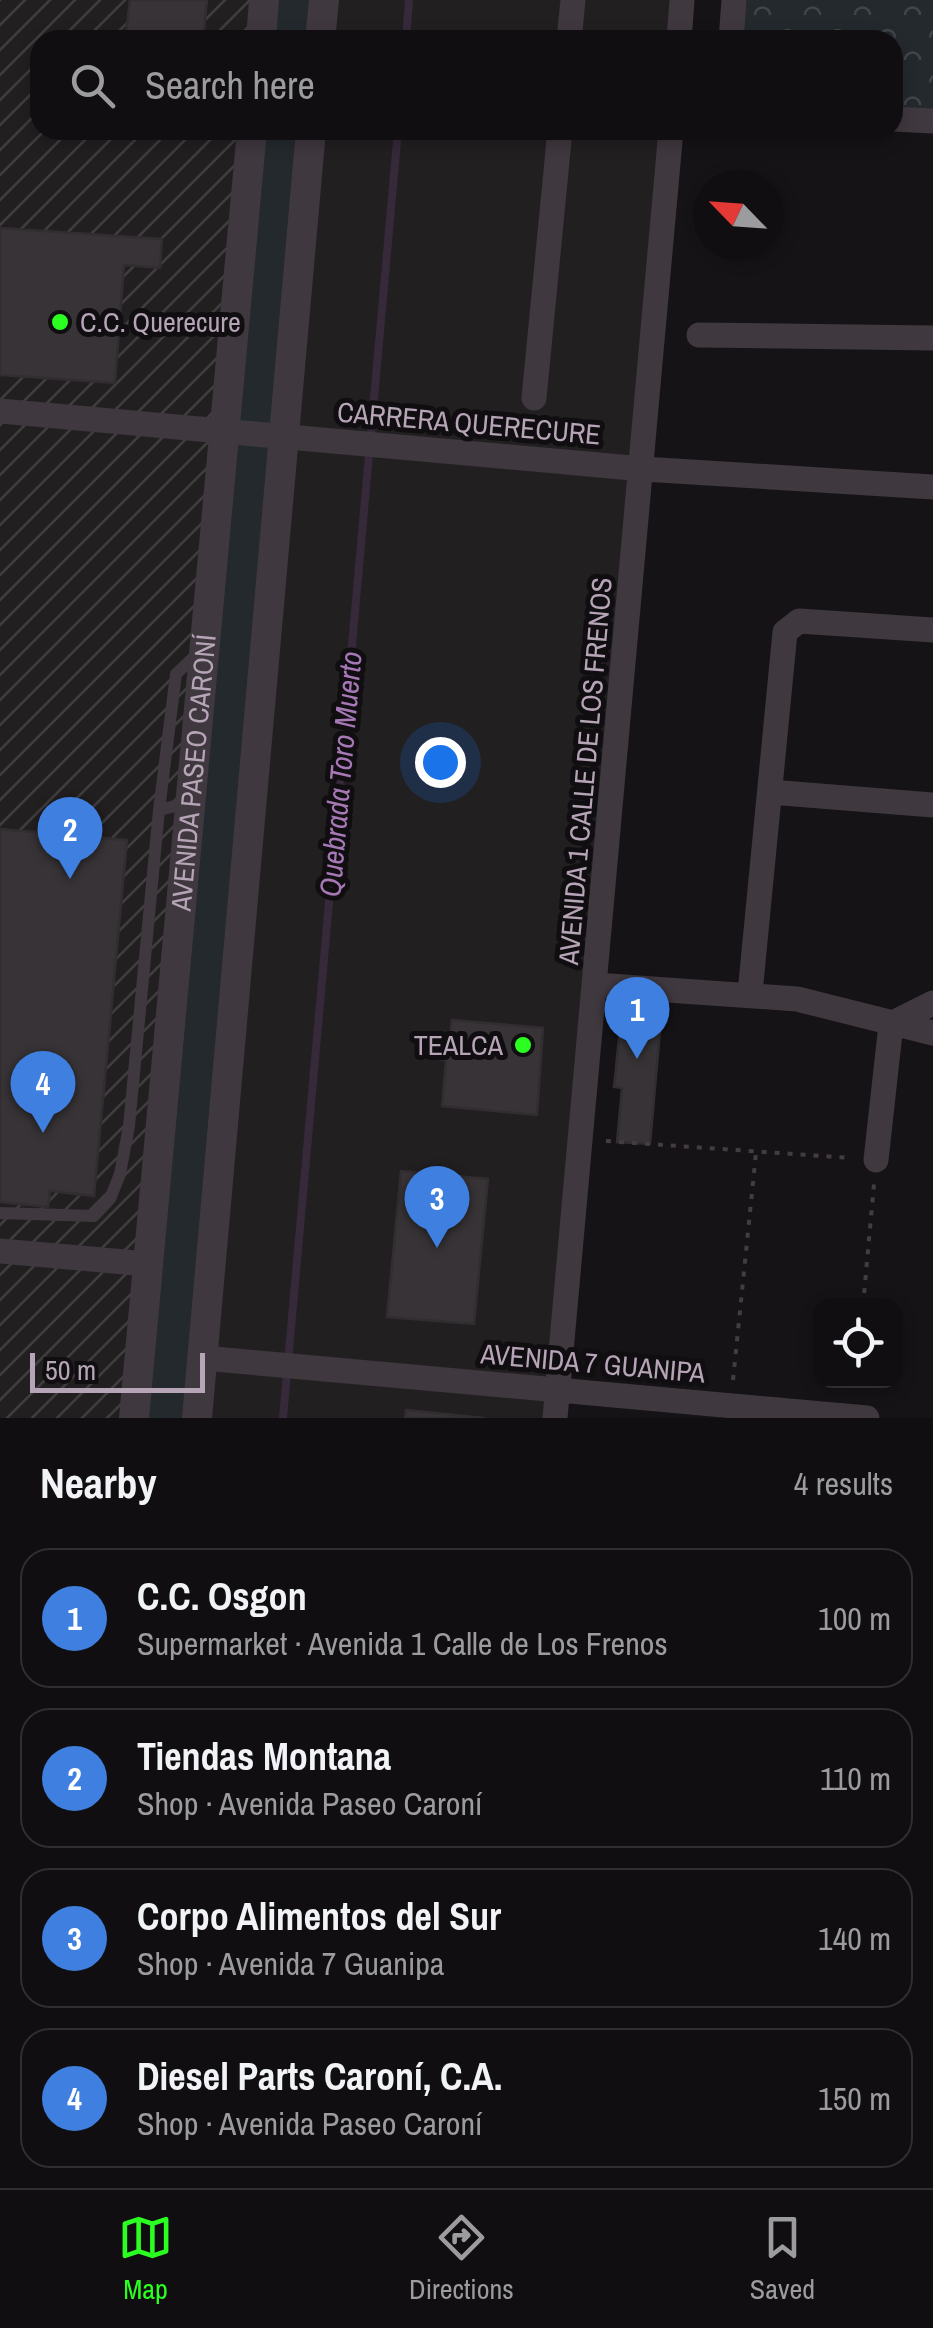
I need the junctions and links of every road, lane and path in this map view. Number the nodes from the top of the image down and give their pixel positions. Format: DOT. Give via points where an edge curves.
graph roads {
  1 [pos="264,0"];
  2 [pos="324,0"];
  3 [pos="573,0"];
  4 [pos="682,0"];
  5 [pos="734,0"];
  6 [pos="261,30"];
  7 [pos="321,30"];
  8 [pos="570,30"];
  9 [pos="680,30"];
  10 [pos="732,30"];
  11 [pos="903,119"];
  12 [pos="933,120"];
  13 [pos="251,140"];
  14 [pos="310,140"];
  15 [pos="559,140"];
  16 [pos="670,140"];
  17 [pos="699,335"];
  18 [pos="933,338"];
  19 [pos="534,398"];
  20 [pos="0,411"];
  21 [pos="226,432"];
  22 [pos="283,436"];
  23 [pos="643,469"];
  24 [pos="933,487"];
  25 [pos="933,630"];
  26 [pos="205,650"];
  27 [pos="770,792"];
  28 [pos="190,803"];
  29 [pos="933,806"];
  30 [pos="159,810"];
  31 [pos="596,984"];
  32 [pos="750,993"];
  33 [pos="933,1002"];
  34 [pos="891,1024"];
  35 [pos="933,1033"];
  36 [pos="582,1139"];
  37 [pos="756,1153"];
  38 [pos="876,1160"];
  39 [pos="0,1213"];
  40 [pos="0,1251"];
  41 [pos="147,1264"];
  42 [pos="864,1298"];
  43 [pos="203,1358"];
  44 [pos="558,1391"];
  45 [pos="731,1404"];
  46 [pos="134,1418"];
  47 [pos="197,1418"];
  48 [pos="555,1418"];
  49 [pos="867,1418"];
  1 -- 6 [label="street"];
  2 -- 7 [label="street"];
  3 -- 8 [label="street"];
  4 -- 9 [label="street"];
  5 -- 10 [label="street"];
  11 -- 12 [label="street"];
  13 -- 21 [label="street, AVENIDA PASEO CARONÍ"];
  14 -- 22 [label="street"];
  15 -- 19 [label="street"];
  16 -- 23 [label="street, AVENIDA 1 CALLE DE LOS FRENOS"];
  17 -- 18 [label="street"];
  20 -- 21 [label="street, CARRERA QUERECURE"];
  21 -- 22 [label="street, CARRERA QUERECURE"];
  21 -- 26 [label="street, AVENIDA PASEO CARONÍ"];
  22 -- 23 [label="street, CARRERA QUERECURE"];
  22 -- 43 [label="street"];
  23 -- 24 [label="street, CARRERA QUERECURE"];
  23 -- 31 [label="street, AVENIDA 1 CALLE DE LOS FRENOS"];
  25 -- 27 [label="street" via="799,621 785,632"];
  26 -- 28 [label="street, AVENIDA PASEO CARONÍ"];
  26 -- 30 [label="lane" via="176,674"];
  27 -- 29 [label="street"];
  27 -- 32 [label="street"];
  28 -- 30 [label="lane"];
  28 -- 41 [label="street, AVENIDA PASEO CARONÍ"];
  30 -- 39 [label="lane" via="129,1126 115,1187 94,1216"];
  31 -- 32 [label="street"];
  31 -- 36 [label="street, AVENIDA 1 CALLE DE LOS FRENOS"];
  32 -- 34 [label="street" via="797,998"];
  33 -- 34 [label="street"];
  34 -- 35 [label="street"];
  34 -- 38 [label="street"];
  36 -- 37 [label="path"];
  36 -- 44 [label="street, AVENIDA 1 CALLE DE LOS FRENOS"];
  37 -- 38 [label="path"];
  37 -- 45 [label="path"];
  38 -- 42 [label="path"];
  40 -- 41 [label="street"];
  41 -- 46 [label="street, AVENIDA PASEO CARONÍ"];
  43 -- 44 [label="street, AVENIDA 7 GUANIPA"];
  43 -- 47 [label="street"];
  44 -- 45 [label="street, AVENIDA 7 GUANIPA"];
  44 -- 48 [label="street, AVENIDA 1 CALLE DE LOS FRENOS"];
  45 -- 49 [label="street, AVENIDA 7 GUANIPA"];
}
